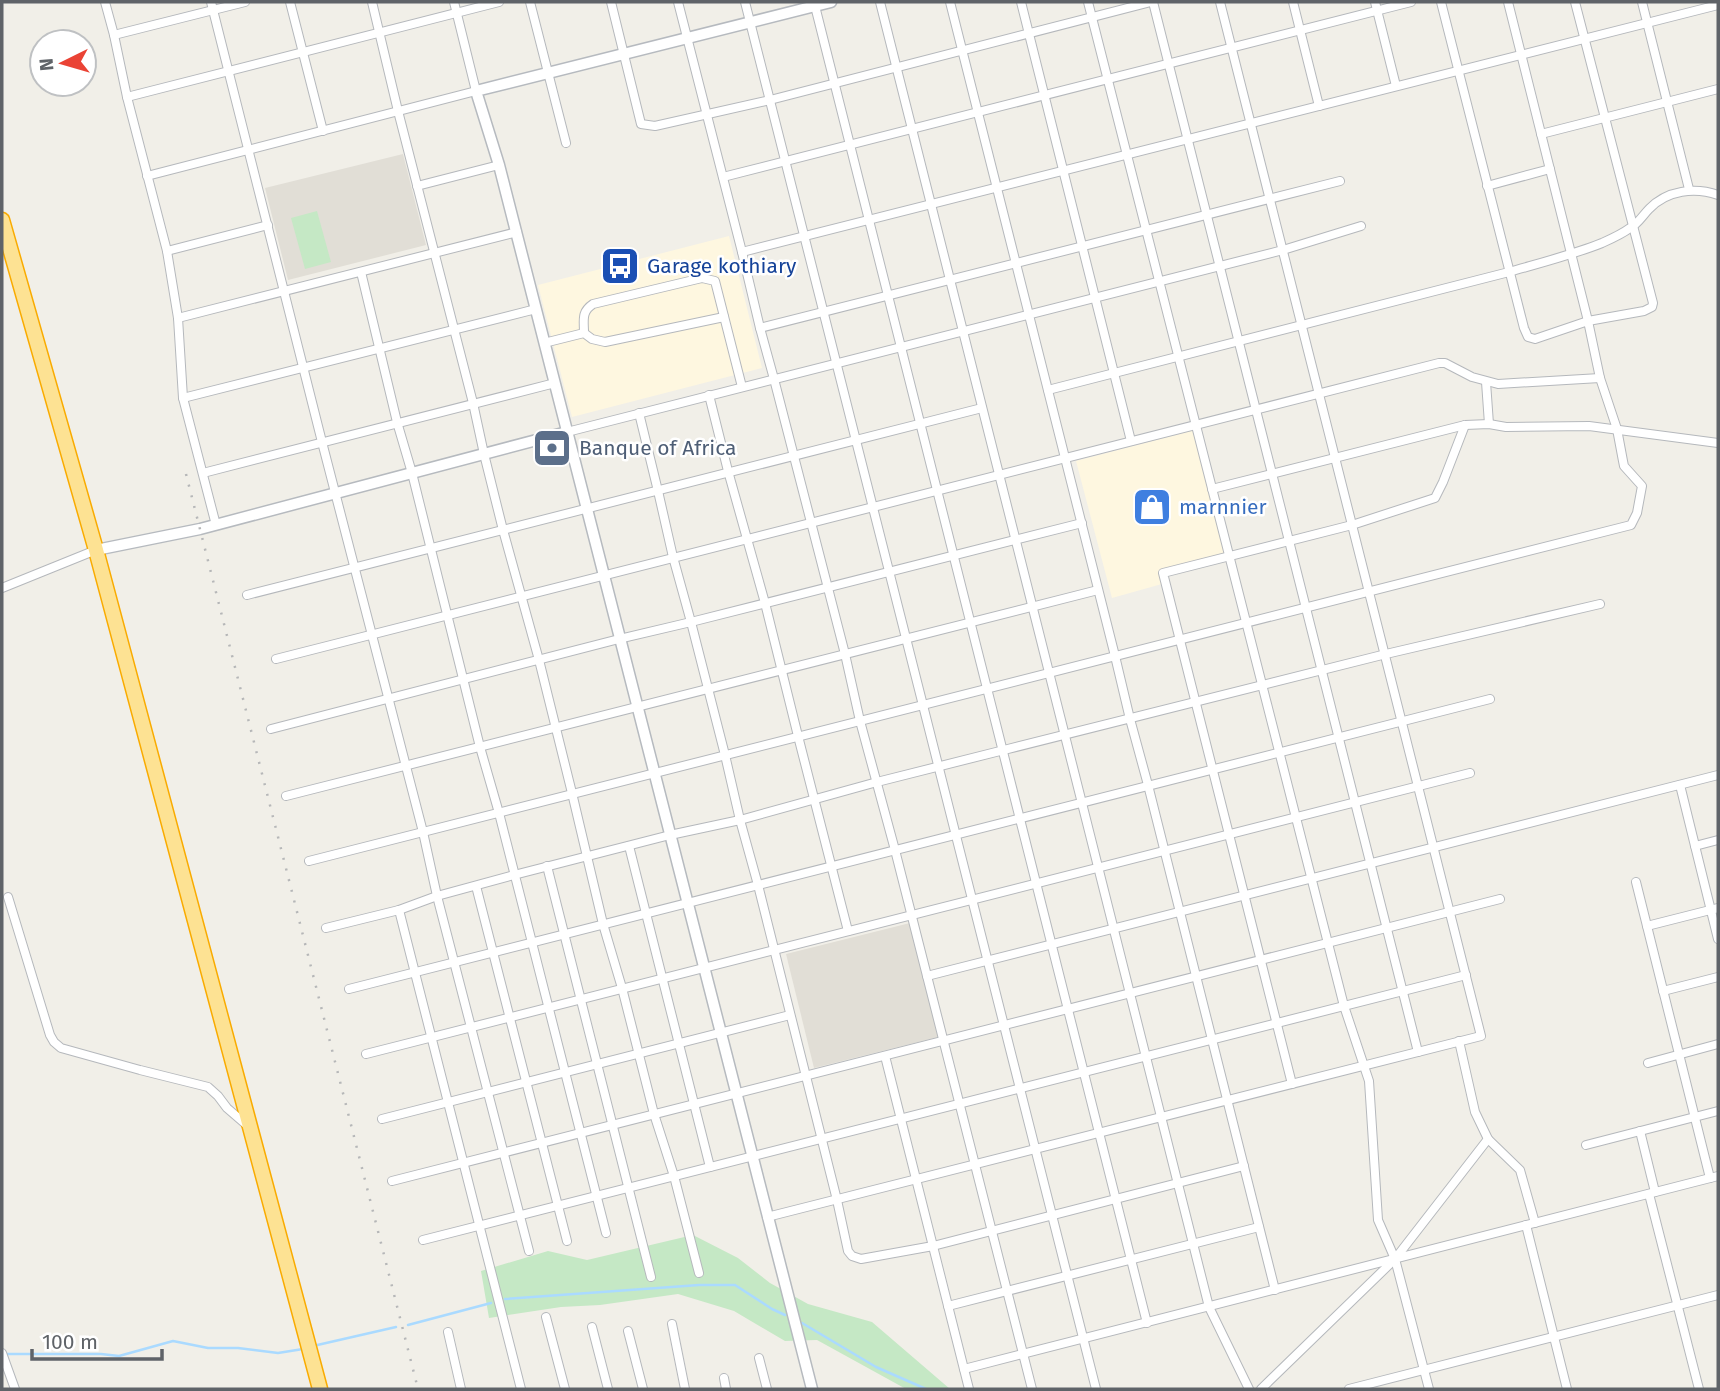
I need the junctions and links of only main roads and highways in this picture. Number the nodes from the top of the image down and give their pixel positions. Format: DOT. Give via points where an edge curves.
graph roads {
  1 [pos="831,2"];
  2 [pos="814,4"];
  3 [pos="2,220"];
  4 [pos="567,432"];
  5 [pos="96,550"];
  6 [pos="320,1389"];
  7 [pos="811,1389"];
  1 -- 2 [label="main road"];
  2 -- 4 [label="main road" via="476,91"];
  3 -- 5 [label="highway"];
  4 -- 5 [label="main road" via="216,525"];
  4 -- 7 [label="main road"];
  5 -- 6 [label="highway"];
}
